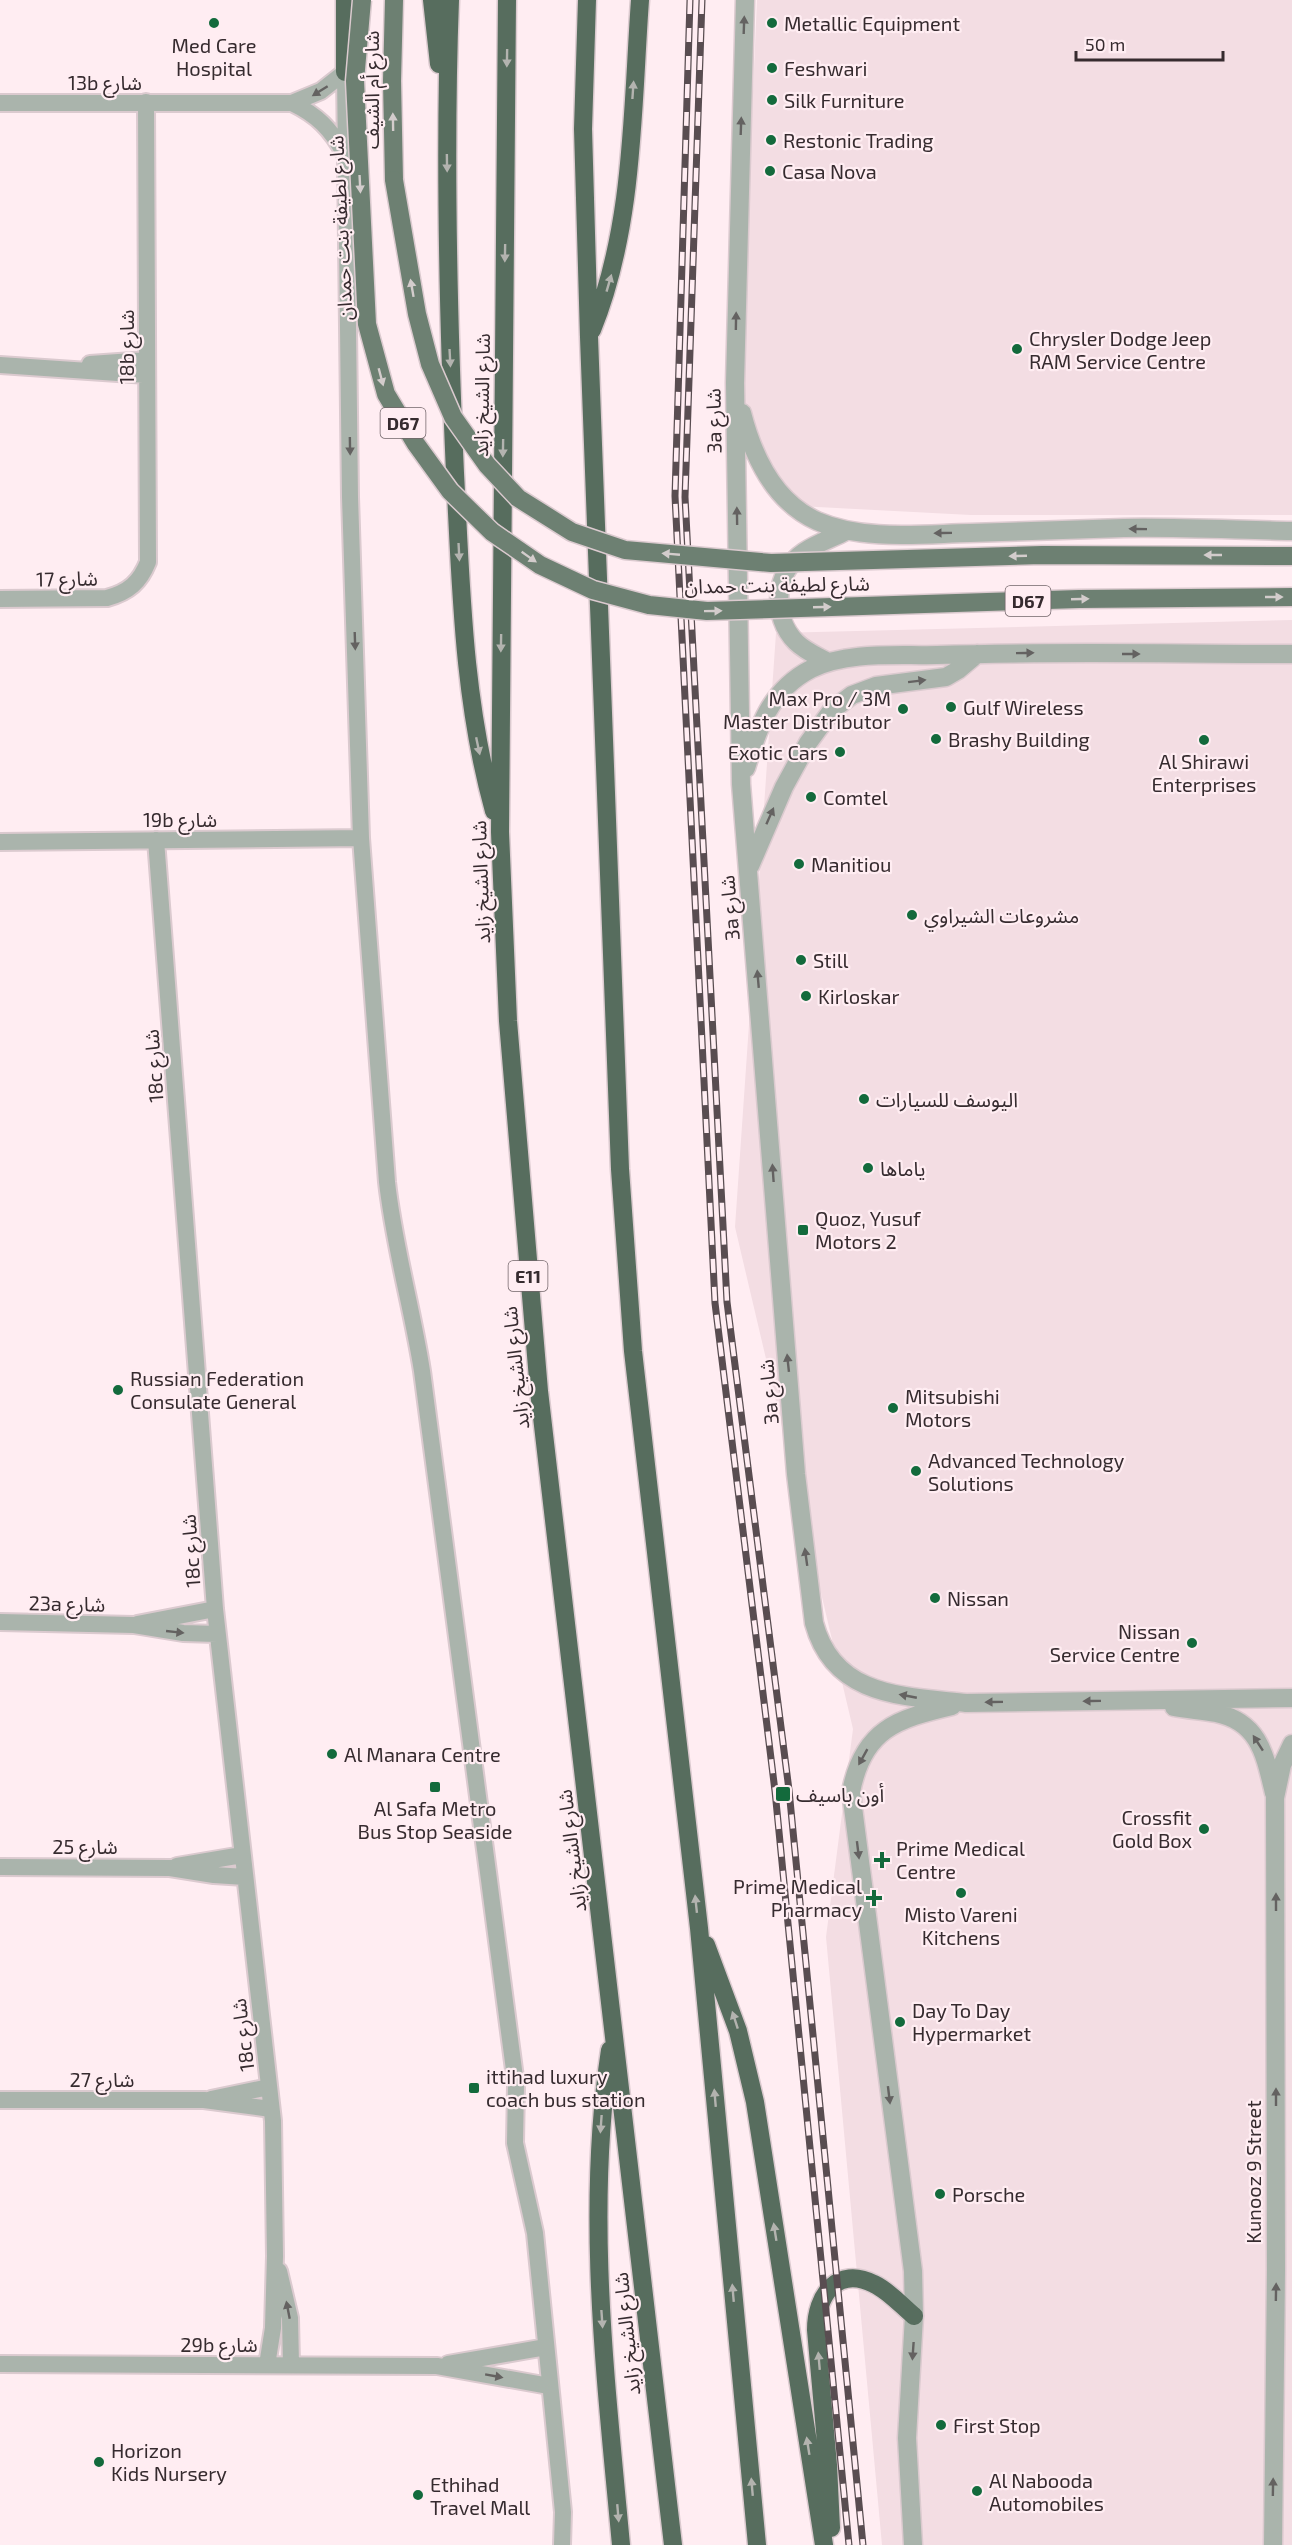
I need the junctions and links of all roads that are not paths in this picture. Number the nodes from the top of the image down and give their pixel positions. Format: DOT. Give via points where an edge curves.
graph roads {
  1 [pos="345,0"];
  2 [pos="362,0"];
  3 [pos="394,0"];
  4 [pos="432,0"];
  5 [pos="450,0"];
  6 [pos="507,0"];
  7 [pos="587,0"];
  8 [pos="640,0"];
  9 [pos="745,0"];
  10 [pos="345,72"];
  11 [pos="146,102"];
  12 [pos="0,103"];
  13 [pos="292,103"];
  14 [pos="446,104"];
  15 [pos="345,155"];
  16 [pos="394,180"];
  17 [pos="589,338"];
  18 [pos="0,364"];
  19 [pos="147,367"];
  20 [pos="735,383"];
  21 [pos="846,531"];
  22 [pos="1292,531"];
  23 [pos="1292,556"];
  24 [pos="132,587"];
  25 [pos="1292,597"];
  26 [pos="0,599"];
  27 [pos="977,654"];
  28 [pos="1292,654"];
  29 [pos="828,662"];
  30 [pos="741,784"];
  31 [pos="500,832"];
  32 [pos="361,838"];
  33 [pos="156,840"];
  34 [pos="0,842"];
  35 [pos="748,871"];
  36 [pos="215,1609"];
  37 [pos="0,1622"];
  38 [pos="134,1625"];
  39 [pos="218,1634"];
  40 [pos="1292,1698"];
  41 [pos="1150,1699"];
  42 [pos="966,1703"];
  43 [pos="1292,1744"];
  44 [pos="1275,1798"];
  45 [pos="242,1855"];
  46 [pos="0,1867"];
  47 [pos="170,1868"];
  48 [pos="245,1877"];
  49 [pos="699,1928"];
  50 [pos="614,2025"];
  51 [pos="269,2087"];
  52 [pos="0,2100"];
  53 [pos="204,2100"];
  54 [pos="271,2109"];
  55 [pos="274,2256"];
  56 [pos="914,2316"];
  57 [pos="546,2347"];
  58 [pos="0,2364"];
  59 [pos="267,2365"];
  60 [pos="291,2365"];
  61 [pos="439,2366"];
  62 [pos="549,2386"];
  63 [pos="562,2545"];
  64 [pos="621,2545"];
  65 [pos="673,2545"];
  66 [pos="757,2545"];
  67 [pos="824,2545"];
  68 [pos="831,2545"];
  69 [pos="914,2545"];
  70 [pos="1273,2545"];
  1 -- 10 [label="highway"];
  2 -- 25 [label="main road, شارع لطيفة بنت حمدان / D67, one-way, bridge" via="355,81 367,324 386,394 450,491 492,532 540,565 604,593 649,605 707,611 1078,599"];
  16 -- 3 [label="main road, شارع أم الشيف / D67, one-way"];
  4 -- 14 [label="highway"];
  5 -- 14 [label="highway"];
  6 -- 31 [label="highway, شارع الشيخ زايد / E11, one-way"];
  7 -- 17 [label="highway" via="583,129"];
  17 -- 8 [label="highway, one-way" via="605,299 620,234"];
  20 -- 9 [label="street, 3a شارع, one-way"];
  10 -- 13 [label="street, 13b شارع, one-way" via="321,91"];
  10 -- 15 [label="street"];
  11 -- 12 [label="street, 13b شارع"];
  11 -- 13 [label="street, 13b شارع"];
  11 -- 19 [label="street, 18b شارع"];
  13 -- 15 [label="street" via="324,122"];
  14 -- 31 [label="highway, one-way" via="448,321 463,647 477,740"];
  15 -- 32 [label="street, one-way" via="350,497"];
  23 -- 16 [label="main road, شارع لطيفة بنت حمدان / D67, one-way, bridge" via="1074,554 771,563 625,550 572,532 519,498 487,465 453,417 430,364 417,314"];
  49 -- 17 [label="highway, one-way" via="625,1259"];
  18 -- 19 [label="street"];
  19 -- 24 [label="street, 18b شارع" via="148,562 142,577"];
  20 -- 21 [label="street" via="752,448 764,473 798,509"];
  30 -- 20 [label="street, 3a شارع, one-way"];
  22 -- 21 [label="street, one-way"];
  21 -- 29 [label="street" via="794,561 779,595 788,632 806,650"];
  24 -- 26 [label="street, شارع 17" via="107,598"];
  27 -- 28 [label="street, one-way"];
  27 -- 29 [label="street"];
  35 -- 27 [label="street, one-way" via="784,787 832,710 870,688 945,677"];
  29 -- 30 [label="street" via="796,678 769,706"];
  30 -- 35 [label="street, 3a شارع"];
  31 -- 50 [label="highway, شارع الشيخ زايد / E11" via="508,1021 528,1279"];
  32 -- 33 [label="street, 19b شارع"];
  32 -- 57 [label="street" via="388,1190 423,1371 516,2085 515,2143 533,2216"];
  33 -- 34 [label="street, 19b شارع"];
  33 -- 36 [label="street, 18c شارع"];
  42 -- 35 [label="street, 3a شارع, one-way" via="915,1698 866,1686 831,1660 814,1623 796,1474"];
  36 -- 38 [label="street, 23a شارع"];
  36 -- 39 [label="street, 18c شارع"];
  37 -- 38 [label="street, 23a شارع"];
  38 -- 39 [label="street, 23a شارع, one-way"];
  39 -- 45 [label="street, 18c شارع"];
  40 -- 41 [label="street"];
  41 -- 42 [label="street, one-way"];
  44 -- 41 [label="street, Kunooz 9 Street, one-way" via="1263,1749 1248,1729 1226,1716"];
  42 -- 56 [label="street, one-way" via="913,1715 886,1729 859,1763 851,1792 909,2237"];
  43 -- 44 [label="street, Kunooz 9 Street"];
  70 -- 44 [label="street, Kunooz 9 Street, one-way"];
  45 -- 47 [label="street, شارع 25"];
  45 -- 48 [label="street, 18c شارع"];
  46 -- 47 [label="street, شارع 25"];
  47 -- 48 [label="street, شارع 25"];
  48 -- 51 [label="street, 18c شارع"];
  66 -- 49 [label="highway, one-way"];
  67 -- 49 [label="highway, one-way" via="755,2102 738,2031"];
  50 -- 64 [label="highway, one-way" via="603,2093 598,2213 603,2332"];
  50 -- 65 [label="highway, شارع الشيخ زايد / E11"];
  51 -- 53 [label="street, شارع 27"];
  51 -- 54 [label="street, 18c شارع"];
  52 -- 53 [label="street, شارع 27"];
  53 -- 54 [label="street, شارع 27"];
  54 -- 55 [label="street, 18c شارع"];
  55 -- 59 [label="street, 18c شارع" via="273,2328"];
  60 -- 55 [label="street, 18c شارع, one-way" via="290,2318"];
  68 -- 56 [label="highway, one-way" via="816,2330 821,2298 845,2280 860,2279 875,2284"];
  56 -- 69 [label="street, one-way" via="907,2438"];
  57 -- 61 [label="street, 29b شارع"];
  57 -- 62 [label="street"];
  58 -- 59 [label="street, 29b شارع"];
  59 -- 60 [label="street, 29b شارع"];
  60 -- 61 [label="street, 29b شارع"];
  61 -- 62 [label="street, 29b شارع, one-way"];
  62 -- 63 [label="street"];
}
